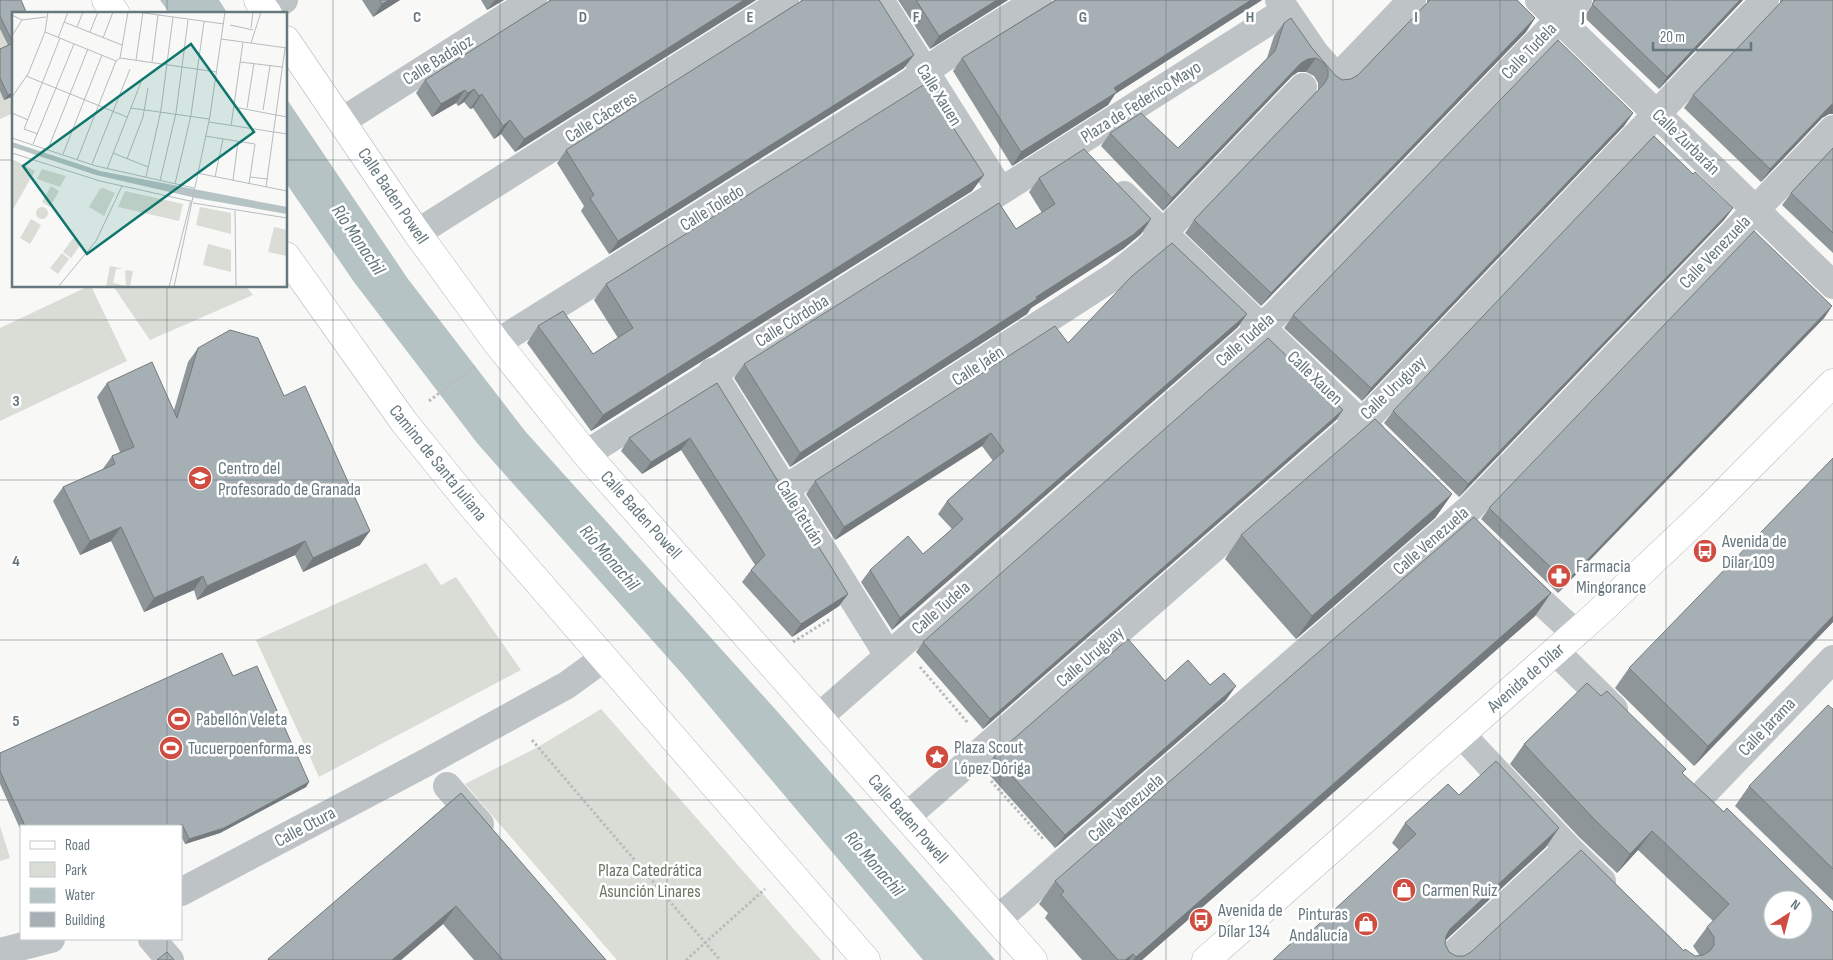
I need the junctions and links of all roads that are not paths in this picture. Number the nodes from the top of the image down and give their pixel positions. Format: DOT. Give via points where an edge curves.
graph roads {
  1 [pos="106,0"];
  2 [pos="533,0"];
  3 [pos="785,0"];
  4 [pos="880,0"];
  5 [pos="1038,0"];
  6 [pos="1412,0"];
  7 [pos="1539,0"];
  8 [pos="1578,0"];
  9 [pos="1765,0"];
  10 [pos="1280,6"];
  11 [pos="115,12"];
  12 [pos="1559,19"];
  13 [pos="288,43"];
  14 [pos="926,74"];
  15 [pos="1303,87"];
  16 [pos="1657,114"];
  17 [pos="342,121"];
  18 [pos="1833,129"];
  19 [pos="1076,143"];
  20 [pos="1000,190"];
  21 [pos="1756,210"];
  22 [pos="418,233"];
  23 [pos="1162,233"];
  24 [pos="288,259"];
  25 [pos="1833,285"];
  26 [pos="1260,326"];
  27 [pos="490,352"];
  28 [pos="712,372"];
  29 [pos="1833,383"];
  30 [pos="1359,421"];
  31 [pos="1387,449"];
  32 [pos="586,454"];
  33 [pos="786,489"];
  34 [pos="1436,498"];
  35 [pos="1457,520"];
  36 [pos="1478,540"];
  37 [pos="1498,560"];
  38 [pos="1576,634"];
  39 [pos="1556,652"];
  40 [pos="604,658"];
  41 [pos="901,658"];
  42 [pos="1829,672"];
  43 [pos="820,717"];
  44 [pos="1633,728"];
  45 [pos="1461,734"];
  46 [pos="1681,776"];
  47 [pos="447,786"];
  48 [pos="1701,796"];
  49 [pos="1722,816"];
  50 [pos="906,817"];
  51 [pos="499,846"];
  52 [pos="1568,848"];
  53 [pos="182,891"];
  54 [pos="1617,896"];
  55 [pos="997,920"];
  56 [pos="47,940"];
  57 [pos="153,940"];
  58 [pos="0,952"];
  59 [pos="1210,959"];
  60 [pos="170,960"];
  61 [pos="866,960"];
  62 [pos="1033,960"];
  63 [pos="1447,960"];
  1 -- 11 [label="main road"];
  2 -- 17 [label="street, Calle Badajoz"];
  3 -- 22 [label="street, Calle Cáceres"];
  4 -- 14 [label="street, Calle Xauen"];
  5 -- 14 [label="street, Calle Toledo" via="944,58"];
  6 -- 10 [label="street, Plaza de Federico Mayo" via="1337,78"];
  7 -- 12 [label="street, Calle Zurbarán"];
  8 -- 12 [label="street, Calle Tudela"];
  9 -- 16 [label="street, Calle Uruguay"];
  10 -- 19 [label="street, Plaza de Federico Mayo"];
  12 -- 16 [label="street, Calle Zurbarán"];
  12 -- 26 [label="street, Calle Tudela"];
  13 -- 17 [label="main road, Calle Baden Powell"];
  14 -- 20 [label="street, Calle Xauen"];
  14 -- 27 [label="street, Calle Toledo"];
  15 -- 23 [label="street"];
  16 -- 21 [label="street, Calle Zurbarán"];
  16 -- 30 [label="street, Calle Uruguay" via="1372,413"];
  17 -- 22 [label="main road, Calle Baden Powell"];
  18 -- 21 [label="street, Calle Venezuela"];
  19 -- 20 [label="street, Plaza de Federico Mayo"];
  19 -- 23 [label="street, Calle Xauen"];
  20 -- 28 [label="street, Calle Córdoba"];
  21 -- 25 [label="street, Calle Zurbarán"];
  21 -- 35 [label="street, Calle Venezuela"];
  22 -- 27 [label="main road, Calle Baden Powell"];
  23 -- 26 [label="street, Calle Xauen"];
  23 -- 33 [label="street, Calle Jaén" via="1146,251 1116,275"];
  24 -- 40 [label="main road, Camino de Santa Juliana" via="404,422"];
  26 -- 30 [label="street, Calle Xauen"];
  26 -- 41 [label="street, Calle Tudela"];
  27 -- 32 [label="main road, Calle Baden Powell"];
  28 -- 32 [label="street, Calle Córdoba"];
  28 -- 33 [label="street, Calle Tetuán"];
  29 -- 38 [label="main road, Avenida de Dílar" via="1709,508"];
  30 -- 31 [label="street, Calle Xauen"];
  30 -- 50 [label="street, Calle Uruguay"];
  32 -- 43 [label="main road, Calle Baden Powell"];
  33 -- 41 [label="street, Calle Tetuán"];
  34 -- 35 [label="street"];
  35 -- 36 [label="street"];
  35 -- 55 [label="street, Calle Venezuela"];
  37 -- 38 [label="street"];
  38 -- 39 [label="main road, Avenida de Dílar"];
  39 -- 44 [label="street"];
  39 -- 45 [label="main road, Avenida de Dílar"];
  40 -- 53 [label="street, Calle Otura" via="566,684 429,761"];
  40 -- 61 [label="main road"];
  41 -- 43 [label="street"];
  42 -- 48 [label="street, Calle Jarama"];
  43 -- 50 [label="main road, Calle Baden Powell"];
  45 -- 52 [label="street"];
  45 -- 59 [label="main road, Avenida de Dílar"];
  46 -- 48 [label="street"];
  47 -- 51 [label="street"];
  48 -- 49 [label="street"];
  50 -- 55 [label="main road, Calle Baden Powell"];
  52 -- 54 [label="street"];
  52 -- 63 [label="street"];
  55 -- 62 [label="main road, Calle Baden Powell"];
  56 -- 58 [label="street"];
  57 -- 60 [label="street"];
}
